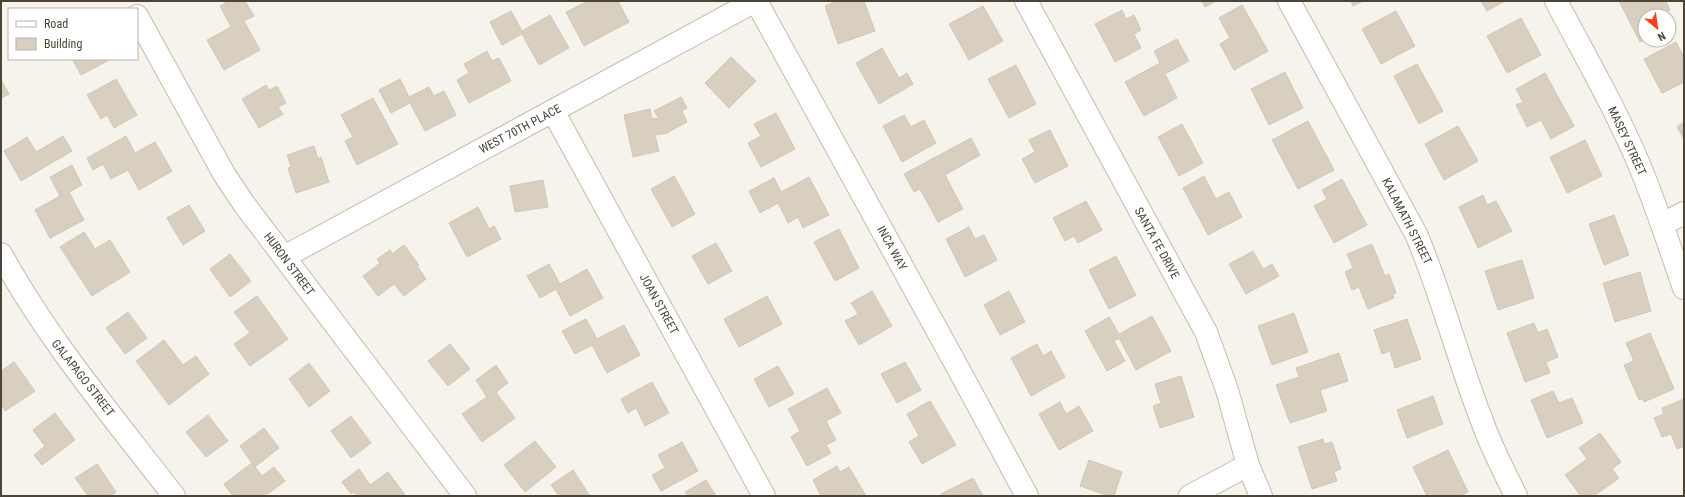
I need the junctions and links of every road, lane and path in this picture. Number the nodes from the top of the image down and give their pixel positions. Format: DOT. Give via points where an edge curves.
graph roads {
  1 [pos="756,1"];
  2 [pos="1026,1"];
  3 [pos="1289,1"];
  4 [pos="1556,1"];
  5 [pos="138,18"];
  6 [pos="553,111"];
  7 [pos="1684,213"];
  8 [pos="1663,224"];
  9 [pos="1,254"];
  10 [pos="284,257"];
  11 [pos="1684,288"];
  12 [pos="1248,465"];
  13 [pos="174,496"];
  14 [pos="465,496"];
  15 [pos="764,496"];
  16 [pos="1027,496"];
  17 [pos="1190,496"];
  18 [pos="1261,496"];
  19 [pos="1516,496"];
  1 -- 6 [label="street, WEST 70TH PLACE"];
  1 -- 16 [label="street, INCA WAY"];
  2 -- 12 [label="street, SANTA FE DRIVE" via="1206,332 1227,390"];
  3 -- 19 [label="street, KALAMATH STREET" via="1416,234 1430,266 1481,420"];
  4 -- 8 [label="street, MASEY STREET" via="1608,99"];
  5 -- 10 [label="street, HURON STREET" via="224,174"];
  6 -- 10 [label="street, WEST 70TH PLACE"];
  6 -- 15 [label="street, JOAN STREET"];
  7 -- 8 [label="street"];
  8 -- 11 [label="street, MASEY STREET"];
  9 -- 13 [label="street, GALAPAGO STREET" via="53,338"];
  10 -- 14 [label="street, HURON STREET"];
  12 -- 17 [label="street"];
  12 -- 18 [label="street, SANTA FE DRIVE"];
}
